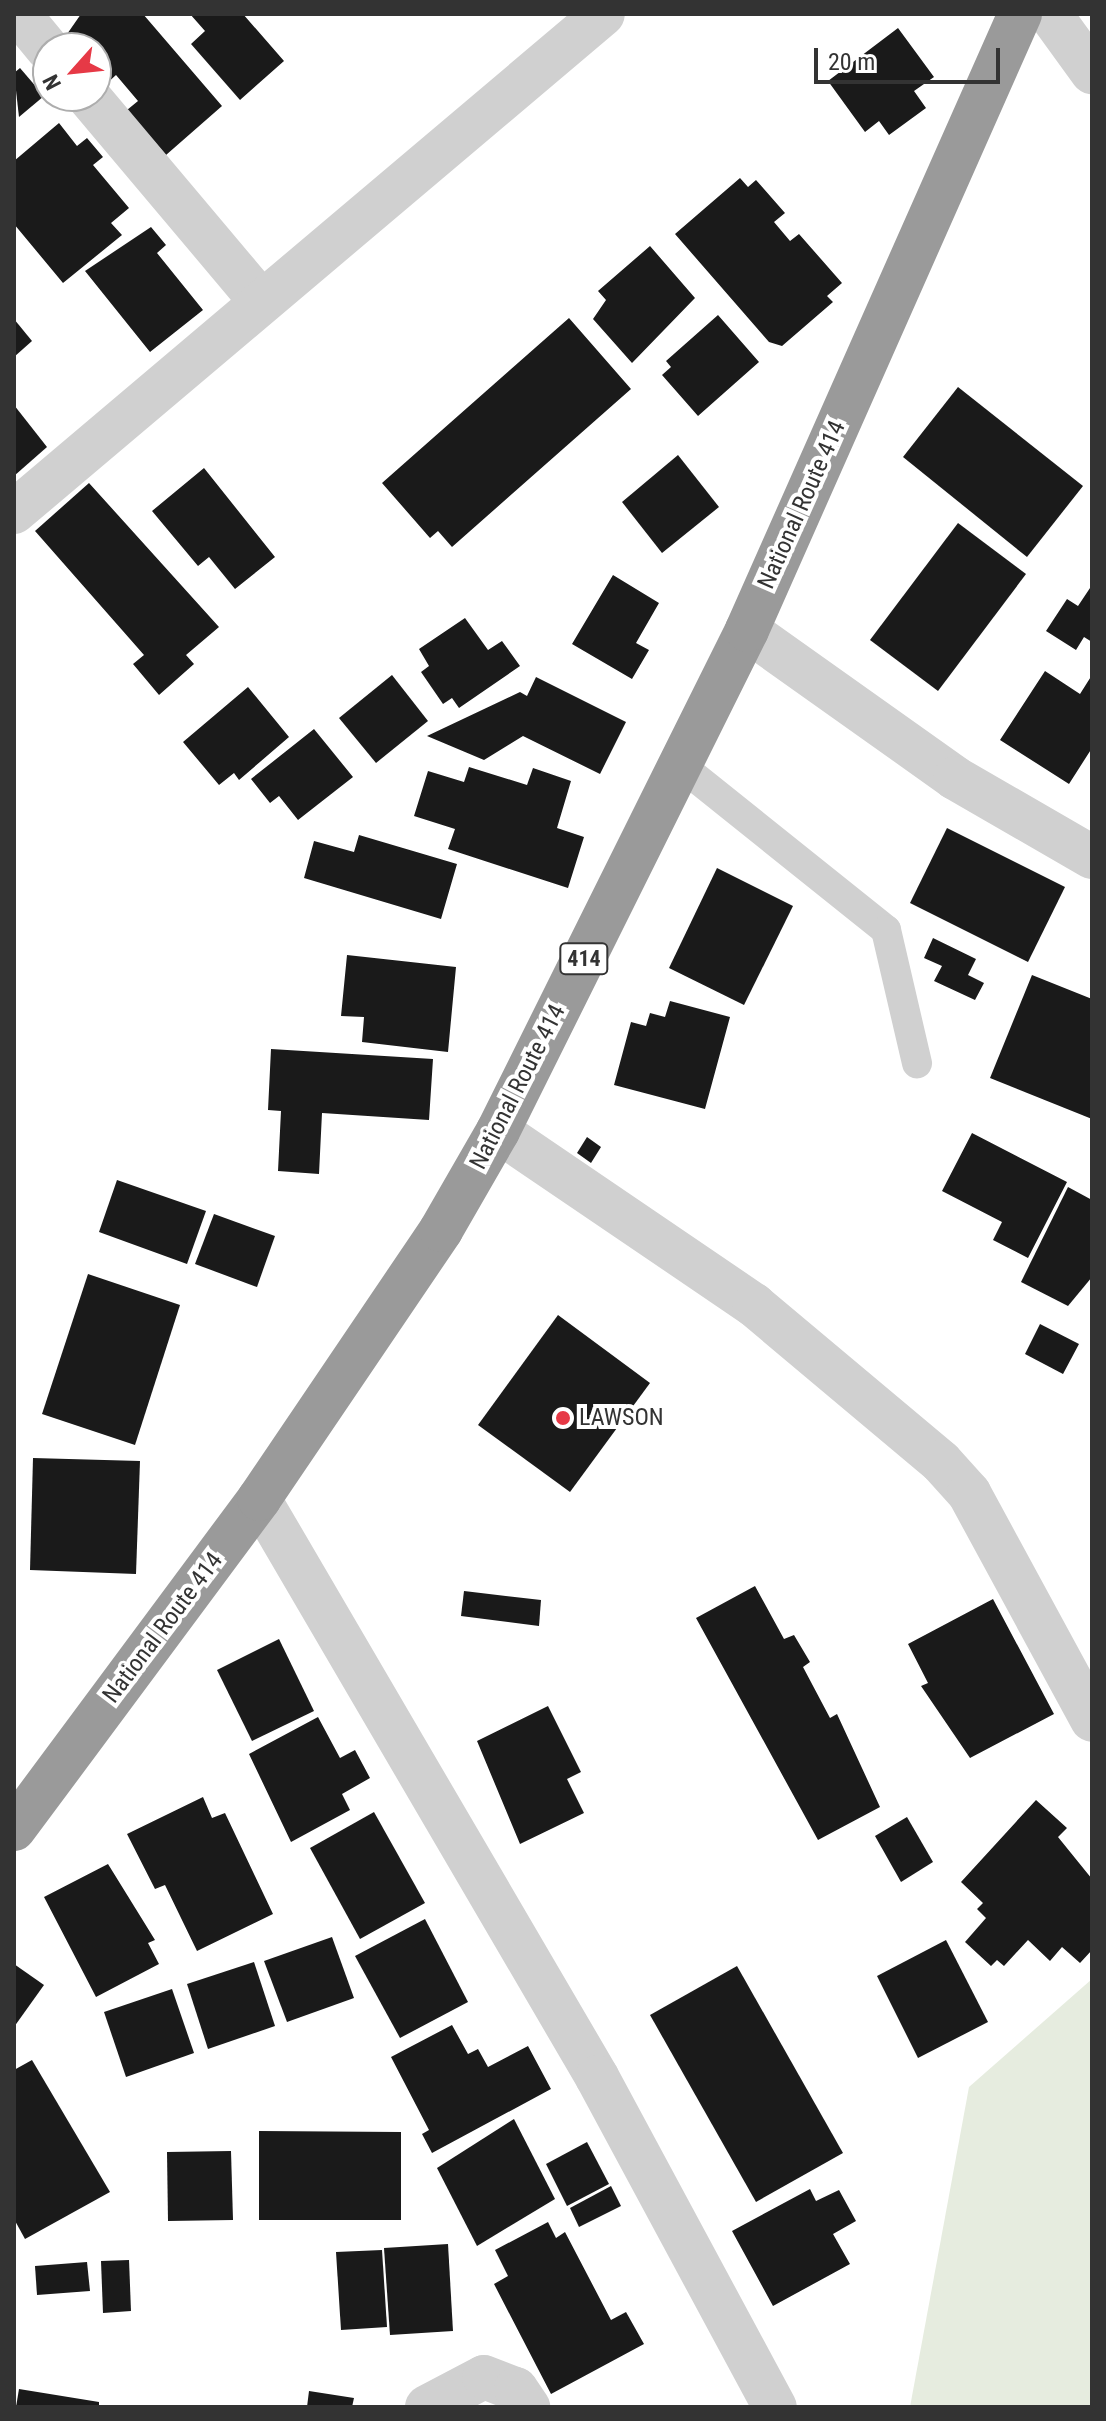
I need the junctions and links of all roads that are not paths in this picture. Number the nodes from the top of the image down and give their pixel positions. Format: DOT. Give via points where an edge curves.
graph roads {
  1 [pos="603,14"];
  2 [pos="1020,14"];
  3 [pos="1050,14"];
  4 [pos="1092,72"];
  5 [pos="101,112"];
  6 [pos="260,300"];
  7 [pos="14,512"];
  8 [pos="747,630"];
  9 [pos="680,765"];
  10 [pos="1092,857"];
  11 [pos="917,1063"];
  12 [pos="498,1131"];
  13 [pos="259,1499"];
  14 [pos="1092,1720"];
  15 [pos="14,1829"];
  16 [pos="427,2407"];
  17 [pos="528,2407"];
  18 [pos="775,2407"];
  1 -- 6 [label="street"];
  2 -- 8 [label="highway, National Route 414 / 414"];
  3 -- 4 [label="street"];
  5 -- 6 [label="street"];
  6 -- 7 [label="street"];
  8 -- 9 [label="highway, National Route 414 / 414"];
  8 -- 10 [label="street" via="955,778"];
  9 -- 11 [label="lane" via="886,930"];
  9 -- 12 [label="highway, National Route 414 / 414"];
  12 -- 13 [label="highway, National Route 414 / 414" via="441,1230"];
  12 -- 14 [label="street" via="754,1305 941,1462 969,1493"];
  13 -- 15 [label="highway, National Route 414 / 414"];
  13 -- 18 [label="street" via="597,2077"];
  16 -- 17 [label="street" via="484,2377 516,2389"];
}
